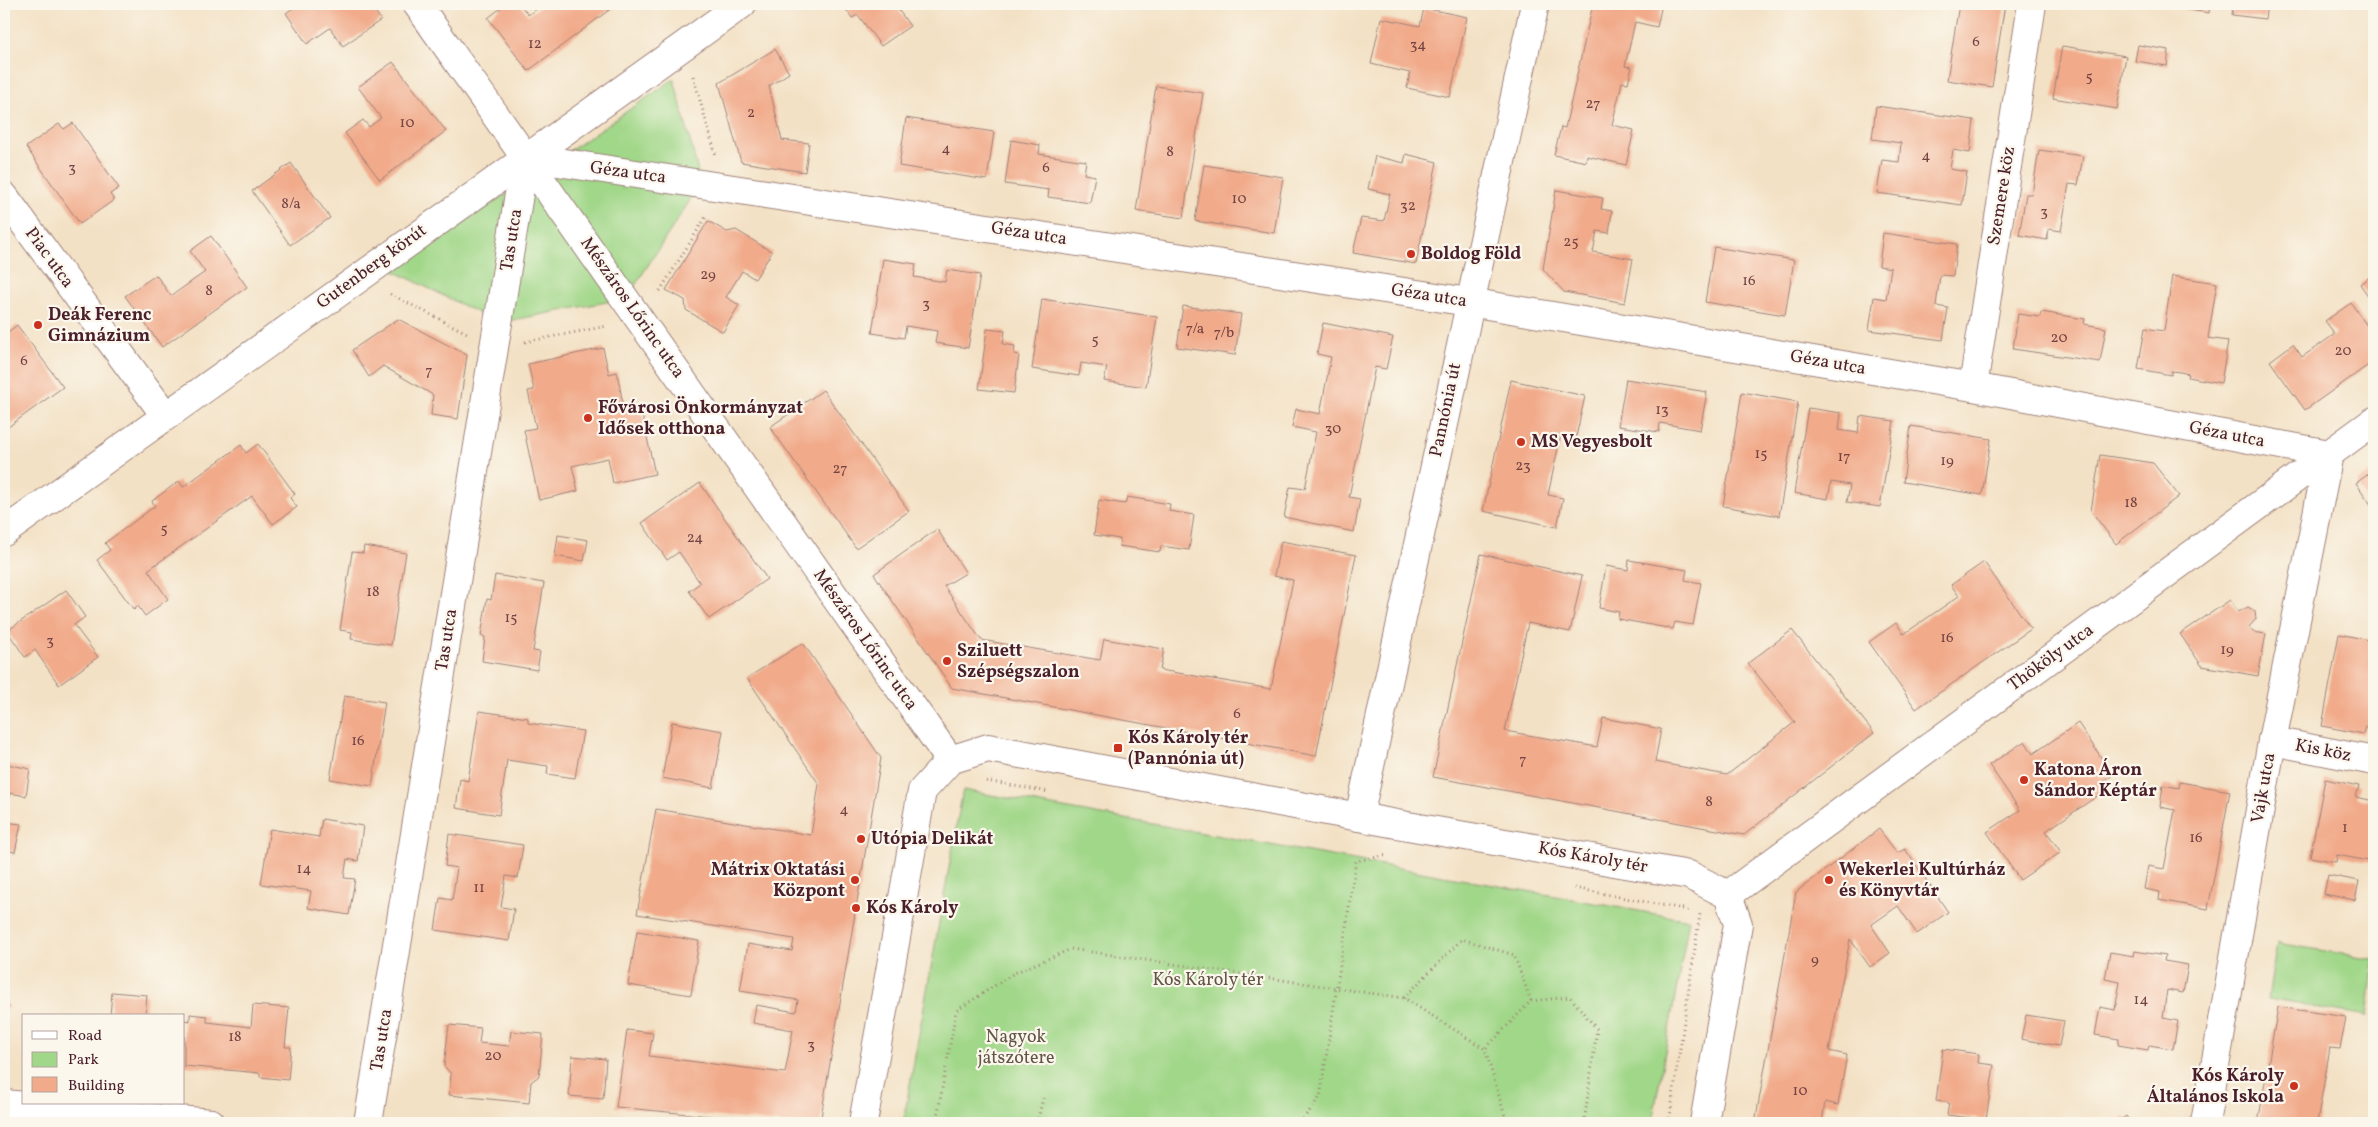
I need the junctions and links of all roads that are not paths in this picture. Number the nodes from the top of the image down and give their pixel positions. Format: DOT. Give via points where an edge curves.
graph roads {
  1 [pos="417,4"];
  2 [pos="742,4"];
  3 [pos="1535,4"];
  4 [pos="2032,4"];
  5 [pos="525,157"];
  6 [pos="4,196"];
  7 [pos="1469,302"];
  8 [pos="1973,387"];
  9 [pos="166,416"];
  10 [pos="2374,421"];
  11 [pos="2329,454"];
  12 [pos="4,532"];
  13 [pos="2272,741"];
  14 [pos="950,760"];
  15 [pos="2374,761"];
  16 [pos="1359,817"];
  17 [pos="1728,895"];
  18 [pos="4,1104"];
  19 [pos="211,1123"];
  20 [pos="368,1123"];
  21 [pos="863,1123"];
  22 [pos="1704,1123"];
  23 [pos="2205,1123"];
  1 -- 5 [label="street, Mészáros Lőrinc utca"];
  2 -- 5 [label="street, Gutenberg körút"];
  3 -- 7 [label="street, Pannónia út"];
  4 -- 8 [label="street, Szemere köz"];
  5 -- 7 [label="street, Géza utca"];
  5 -- 9 [label="street, Gutenberg körút"];
  5 -- 14 [label="street, Mészáros Lőrinc utca"];
  5 -- 20 [label="street, Tas utca"];
  6 -- 9 [label="street, Piac utca"];
  7 -- 8 [label="street, Géza utca"];
  7 -- 16 [label="street, Pannónia út"];
  8 -- 11 [label="street, Géza utca"];
  9 -- 12 [label="street, Gutenberg körút"];
  10 -- 11 [label="street, Thököly utca"];
  11 -- 13 [label="street, Vajk utca"];
  11 -- 17 [label="street, Thököly utca"];
  13 -- 15 [label="street, Kis köz"];
  13 -- 23 [label="street, Vajk utca"];
  14 -- 16 [label="street, Kós Károly tér" via="988,748"];
  14 -- 21 [label="street" via="922,791"];
  16 -- 17 [label="street, Kós Károly tér" via="1689,875"];
  17 -- 22 [label="street" via="1738,924"];
  18 -- 19 [label="street"];
}
